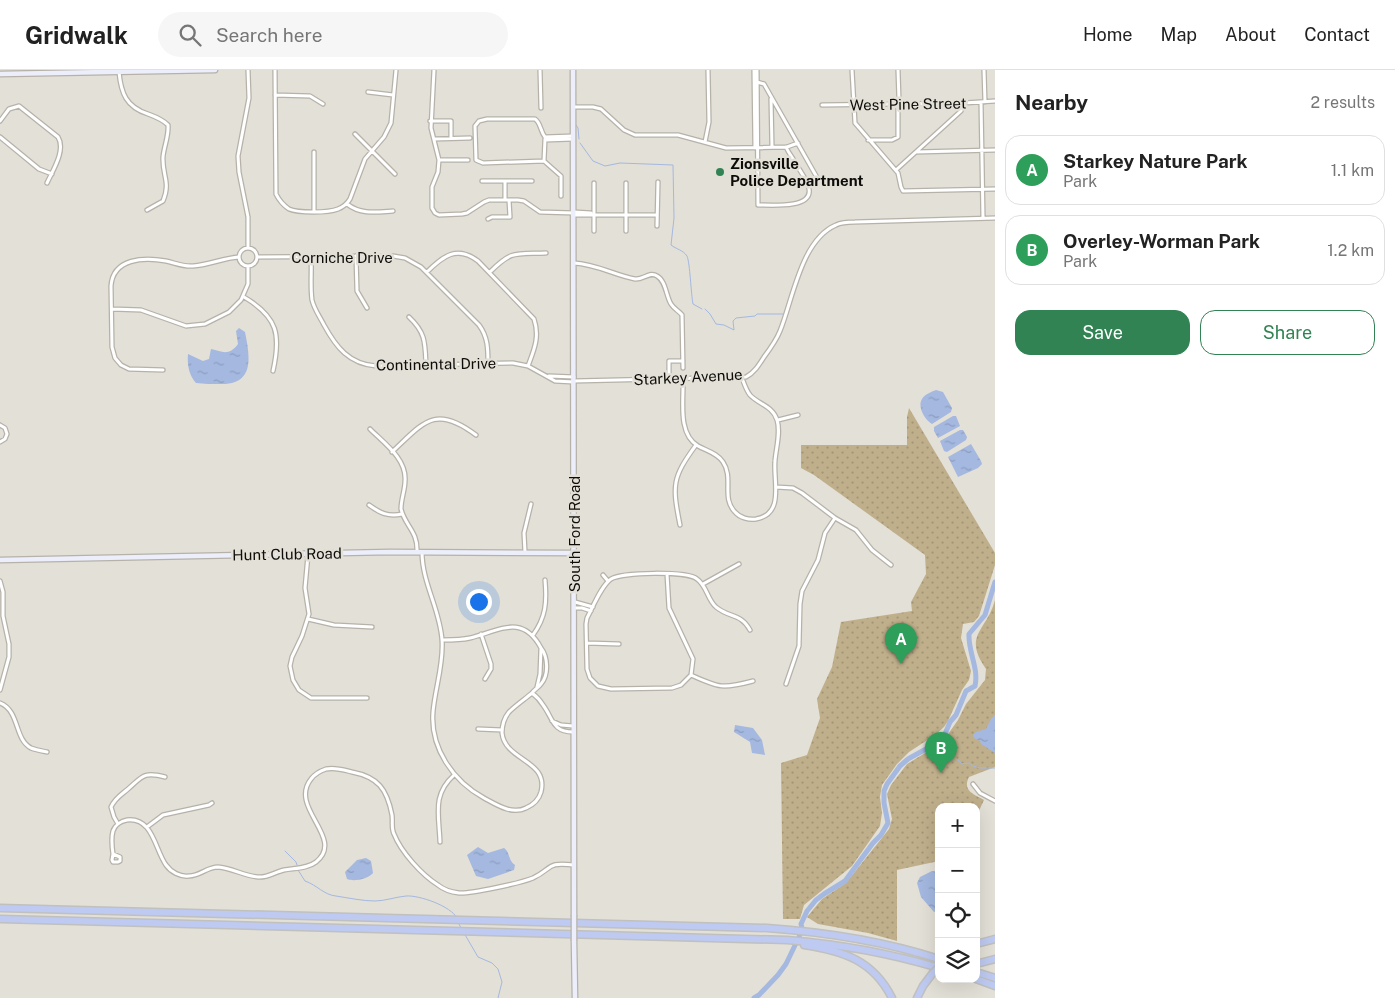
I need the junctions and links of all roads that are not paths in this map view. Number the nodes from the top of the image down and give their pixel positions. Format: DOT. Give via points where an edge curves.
graph roads {
  1 [pos="215,70"];
  2 [pos="248,70"];
  3 [pos="275,70"];
  4 [pos="396,70"];
  5 [pos="434,70"];
  6 [pos="540,70"];
  7 [pos="573,70"];
  8 [pos="708,70"];
  9 [pos="755,70"];
  10 [pos="852,70"];
  11 [pos="898,70"];
  12 [pos="984,70"];
  13 [pos="95,71"];
  14 [pos="10,72"];
  15 [pos="119,72"];
  16 [pos="0,74"];
  17 [pos="757,82"];
  18 [pos="368,92"];
  19 [pos="275,95"];
  20 [pos="393,95"];
  21 [pos="772,98"];
  22 [pos="995,101"];
  23 [pos="983,102"];
  24 [pos="964,103"];
  25 [pos="323,104"];
  26 [pos="898,104"];
  27 [pos="822,105"];
  28 [pos="854,105"];
  29 [pos="573,107"];
  30 [pos="541,108"];
  31 [pos="0,121"];
  32 [pos="430,121"];
  33 [pos="355,134"];
  34 [pos="0,137"];
  35 [pos="573,137"];
  36 [pos="451,138"];
  37 [pos="470,138"];
  38 [pos="545,138"];
  39 [pos="434,139"];
  40 [pos="868,140"];
  41 [pos="705,142"];
  42 [pos="798,143"];
  43 [pos="786,147"];
  44 [pos="756,148"];
  45 [pos="772,148"];
  46 [pos="995,150"];
  47 [pos="372,151"];
  48 [pos="982,151"];
  49 [pos="314,152"];
  50 [pos="915,152"];
  51 [pos="439,160"];
  52 [pos="468,160"];
  53 [pos="544,161"];
  54 [pos="896,170"];
  55 [pos="52,174"];
  56 [pos="395,174"];
  57 [pos="482,181"];
  58 [pos="505,181"];
  59 [pos="532,181"];
  60 [pos="819,181"];
  61 [pos="658,182"];
  62 [pos="47,183"];
  63 [pos="594,183"];
  64 [pos="626,183"];
  65 [pos="983,189"];
  66 [pos="995,189"];
  67 [pos="561,196"];
  68 [pos="507,200"];
  69 [pos="347,204"];
  70 [pos="147,210"];
  71 [pos="314,211"];
  72 [pos="393,212"];
  73 [pos="574,213"];
  74 [pos="594,214"];
  75 [pos="626,214"];
  76 [pos="657,215"];
  77 [pos="983,218"];
  78 [pos="995,218"];
  79 [pos="488,219"];
  80 [pos="657,226"];
  81 [pos="594,231"];
  82 [pos="626,231"];
  83 [pos="248,248"];
  84 [pos="546,253"];
  85 [pos="356,256"];
  86 [pos="239,257"];
  87 [pos="312,257"];
  88 [pos="258,258"];
  89 [pos="574,262"];
  90 [pos="248,266"];
  91 [pos="427,272"];
  92 [pos="490,272"];
  93 [pos="244,297"];
  94 [pos="112,308"];
  95 [pos="367,308"];
  96 [pos="409,317"];
  97 [pos="683,361"];
  98 [pos="488,364"];
  99 [pos="426,365"];
  100 [pos="528,366"];
  101 [pos="683,368"];
  102 [pos="163,370"];
  103 [pos="273,371"];
  104 [pos="546,375"];
  105 [pos="742,378"];
  106 [pos="669,379"];
  107 [pos="684,379"];
  108 [pos="574,380"];
  109 [pos="798,415"];
  110 [pos="778,420"];
  111 [pos="0,425"];
  112 [pos="370,429"];
  113 [pos="476,435"];
  114 [pos="0,442"];
  115 [pos="696,445"];
  116 [pos="392,452"];
  117 [pos="776,487"];
  118 [pos="369,504"];
  119 [pos="530,504"];
  120 [pos="402,514"];
  121 [pos="835,518"];
  122 [pos="680,525"];
  123 [pos="420,552"];
  124 [pos="525,552"];
  125 [pos="574,553"];
  126 [pos="308,555"];
  127 [pos="0,560"];
  128 [pos="739,564"];
  129 [pos="891,565"];
  130 [pos="667,574"];
  131 [pos="603,575"];
  132 [pos="545,580"];
  133 [pos="0,581"];
  134 [pos="608,582"];
  135 [pos="703,584"];
  136 [pos="575,602"];
  137 [pos="593,607"];
  138 [pos="575,608"];
  139 [pos="591,611"];
  140 [pos="308,619"];
  141 [pos="372,627"];
  142 [pos="750,630"];
  143 [pos="481,634"];
  144 [pos="533,635"];
  145 [pos="442,640"];
  146 [pos="586,644"];
  147 [pos="619,644"];
  148 [pos="541,648"];
  149 [pos="691,675"];
  150 [pos="485,679"];
  151 [pos="753,681"];
  152 [pos="786,684"];
  153 [pos="537,687"];
  154 [pos="0,690"];
  155 [pos="532,692"];
  156 [pos="367,698"];
  157 [pos="0,703"];
  158 [pos="552,720"];
  159 [pos="573,726"];
  160 [pos="478,729"];
  161 [pos="502,730"];
  162 [pos="573,732"];
  163 [pos="47,752"];
  164 [pos="454,775"];
  165 [pos="165,776"];
  166 [pos="973,784"];
  167 [pos="995,801"];
  168 [pos="212,802"];
  169 [pos="118,824"];
  170 [pos="147,828"];
  171 [pos="440,842"];
  172 [pos="113,854"];
  173 [pos="574,865"];
  174 [pos="0,908"];
  175 [pos="0,919"];
  176 [pos="995,939"];
  177 [pos="980,943"];
  178 [pos="810,944"];
  179 [pos="935,958"];
  180 [pos="995,959"];
  181 [pos="980,963"];
  182 [pos="935,966"];
  183 [pos="935,971"];
  184 [pos="980,973"];
  185 [pos="995,978"];
  186 [pos="980,980"];
  187 [pos="995,986"];
  188 [pos="574,998"];
  189 [pos="892,998"];
  190 [pos="917,998"];
  1 -- 15 [label="main road"];
  2 -- 83 [label="street" via="249,98 238,156 248,217"];
  3 -- 19 [label="street"];
  4 -- 20 [label="street"];
  5 -- 32 [label="street"];
  6 -- 30 [label="street"];
  7 -- 29 [label="main road, South Ford Road"];
  8 -- 41 [label="street" via="709,122"];
  9 -- 17 [label="street"];
  9 -- 44 [label="street"];
  10 -- 28 [label="street"];
  11 -- 26 [label="street"];
  12 -- 23 [label="street"];
  13 -- 14 [label="main road"];
  13 -- 15 [label="main road"];
  14 -- 16 [label="main road"];
  15 -- 70 [label="street" via="120,86 131,106 162,119 168,125 163,157 168,186 163,202"];
  17 -- 21 [label="street" via="764,84"];
  17 -- 44 [label="street"];
  18 -- 20 [label="street"];
  19 -- 25 [label="street" via="310,96"];
  19 -- 71 [label="street" via="276,194 291,209"];
  20 -- 47 [label="street" via="391,123"];
  21 -- 42 [label="street"];
  21 -- 45 [label="street"];
  22 -- 23 [label="street, West Pine Street"];
  23 -- 24 [label="street, West Pine Street"];
  23 -- 48 [label="street"];
  24 -- 26 [label="street, West Pine Street"];
  24 -- 50 [label="street" via="961,110"];
  26 -- 28 [label="street, West Pine Street"];
  26 -- 40 [label="street" via="896,139"];
  27 -- 28 [label="street, West Pine Street"];
  28 -- 40 [label="street" via="855,124"];
  29 -- 35 [label="main road, South Ford Road"];
  29 -- 41 [label="street" via="600,109 630,134 678,135"];
  31 -- 55 [label="street" via="9,109 19,106 58,136 61,144"];
  32 -- 36 [label="street" via="451,122"];
  32 -- 39 [label="street"];
  33 -- 47 [label="street"];
  34 -- 55 [label="street" via="39,169"];
  35 -- 38 [label="street"];
  35 -- 73 [label="main road, South Ford Road"];
  36 -- 37 [label="street"];
  36 -- 39 [label="street"];
  38 -- 53 [label="street"];
  38 -- 53 [label="street" via="535,119 480,120 475,126 478,162"];
  39 -- 51 [label="street"];
  40 -- 54 [label="street"];
  41 -- 44 [label="street" via="726,148"];
  42 -- 43 [label="street"];
  42 -- 60 [label="street"];
  43 -- 44 [label="street" via="809,188 806,199 799,203 758,205"];
  43 -- 45 [label="street"];
  44 -- 45 [label="street"];
  46 -- 48 [label="street"];
  47 -- 56 [label="street"];
  47 -- 69 [label="street" via="367,155"];
  48 -- 50 [label="street"];
  48 -- 65 [label="street"];
  49 -- 71 [label="street"];
  50 -- 54 [label="street"];
  51 -- 52 [label="street"];
  51 -- 68 [label="street" via="432,187 435,213 462,214 484,202"];
  53 -- 67 [label="street" via="561,176"];
  54 -- 65 [label="street" via="906,192"];
  55 -- 62 [label="street"];
  57 -- 58 [label="street"];
  58 -- 59 [label="street"];
  58 -- 68 [label="street"];
  61 -- 76 [label="street"];
  63 -- 74 [label="street"];
  64 -- 75 [label="street"];
  65 -- 66 [label="street"];
  65 -- 77 [label="street"];
  68 -- 73 [label="street" via="524,201 540,212"];
  68 -- 79 [label="street" via="510,217"];
  69 -- 71 [label="street" via="335,210"];
  69 -- 72 [label="street" via="363,212"];
  73 -- 74 [label="street"];
  73 -- 89 [label="main road, South Ford Road"];
  74 -- 75 [label="street"];
  74 -- 81 [label="street"];
  75 -- 76 [label="street"];
  75 -- 82 [label="street"];
  76 -- 80 [label="street"];
  77 -- 78 [label="street, Starkey Avenue"];
  77 -- 105 [label="street, Starkey Avenue" via="856,222 832,227 816,242 804,262 774,343 756,369"];
  83 -- 86 [label="street"];
  83 -- 88 [label="street" via="254,250"];
  84 -- 92 [label="street" via="511,255"];
  85 -- 87 [label="street, Corniche Drive"];
  85 -- 91 [label="street, Corniche Drive" via="405,258"];
  85 -- 95 [label="street" via="357,291"];
  86 -- 90 [label="street" via="241,263"];
  86 -- 94 [label="street" via="195,266 155,260 124,263 113,277"];
  87 -- 88 [label="street, Corniche Drive"];
  87 -- 99 [label="street, Continental Drive" via="314,306 332,341 341,351 357,362 371,366"];
  88 -- 90 [label="street" via="255,264"];
  89 -- 97 [label="street" via="632,278 640,279 649,274 657,276 670,302 682,315"];
  89 -- 108 [label="main road, South Ford Road"];
  90 -- 93 [label="street"];
  91 -- 92 [label="street" via="442,258 460,253 474,258"];
  91 -- 98 [label="street, Corniche Drive" via="481,328 487,343"];
  92 -- 100 [label="street" via="534,319 537,342"];
  93 -- 94 [label="street" via="229,312 206,324 192,326 141,310"];
  93 -- 103 [label="street" via="262,309 274,326 278,350"];
  94 -- 102 [label="street" via="112,346 118,362 134,370"];
  96 -- 99 [label="street" via="423,334"];
  97 -- 101 [label="street"];
  97 -- 106 [label="street" via="669,361"];
  98 -- 99 [label="street, Continental Drive"];
  98 -- 100 [label="street, Continental Drive"];
  100 -- 104 [label="street, Continental Drive"];
  104 -- 108 [label="street, Starkey Avenue"];
  105 -- 107 [label="street, Starkey Avenue"];
  105 -- 110 [label="street" via="749,394 770,409"];
  106 -- 107 [label="street, Starkey Avenue"];
  106 -- 108 [label="street, Starkey Avenue"];
  107 -- 115 [label="street" via="684,424 686,433"];
  108 -- 125 [label="main road, South Ford Road"];
  109 -- 110 [label="street"];
  110 -- 117 [label="street" via="774,466"];
  111 -- 114 [label="street" via="7,434"];
  112 -- 116 [label="street"];
  113 -- 116 [label="street" via="456,421 434,420 422,425"];
  115 -- 117 [label="street" via="716,455 725,465 728,501 740,516 752,519 766,515 775,503"];
  115 -- 122 [label="street" via="681,466 676,482 675,499"];
  116 -- 120 [label="street" via="405,474"];
  117 -- 121 [label="street" via="798,490"];
  118 -- 120 [label="street" via="385,514"];
  119 -- 124 [label="street" via="524,533"];
  120 -- 123 [label="street"];
  121 -- 129 [label="street" via="856,530 872,550"];
  121 -- 152 [label="street" via="823,538 818,560 802,591 799,646"];
  123 -- 124 [label="main road, Hunt Club Road"];
  123 -- 126 [label="main road, Hunt Club Road"];
  123 -- 145 [label="street" via="423,573 439,616"];
  124 -- 125 [label="main road, Hunt Club Road"];
  125 -- 136 [label="main road, South Ford Road"];
  126 -- 127 [label="main road, Hunt Club Road"];
  126 -- 140 [label="street" via="305,588"];
  128 -- 135 [label="street"];
  130 -- 134 [label="street" via="622,575"];
  130 -- 135 [label="street" via="690,575"];
  130 -- 149 [label="street" via="667,604 692,654"];
  131 -- 134 [label="street"];
  132 -- 144 [label="street" via="545,613"];
  133 -- 154 [label="street" via="9,644"];
  134 -- 137 [label="street"];
  135 -- 142 [label="street" via="714,605 743,620"];
  136 -- 137 [label="street"];
  136 -- 138 [label="main road, South Ford Road"];
  137 -- 139 [label="street"];
  138 -- 139 [label="street"];
  138 -- 159 [label="main road, South Ford Road"];
  139 -- 146 [label="street" via="586,624"];
  140 -- 141 [label="street" via="334,625"];
  140 -- 156 [label="street" via="290,666 299,690 311,698"];
  143 -- 144 [label="street" via="511,626"];
  143 -- 145 [label="street"];
  143 -- 150 [label="street" via="491,664"];
  144 -- 148 [label="street"];
  145 -- 164 [label="street" via="433,719 440,751"];
  146 -- 147 [label="street"];
  146 -- 149 [label="street" via="588,674 601,687 672,688 684,683"];
  148 -- 153 [label="street"];
  148 -- 153 [label="street" via="546,656 546,671 544,680"];
  149 -- 151 [label="street" via="723,687"];
  153 -- 155 [label="street"];
  155 -- 158 [label="street"];
  155 -- 161 [label="street" via="508,714"];
  157 -- 163 [label="street" via="10,709 28,745"];
  158 -- 159 [label="street"];
  158 -- 162 [label="street" via="561,730"];
  159 -- 162 [label="main road, South Ford Road"];
  160 -- 161 [label="street"];
  161 -- 164 [label="street" via="508,747 516,756 532,764 541,776 540,794 533,804 524,810 504,809 472,792"];
  162 -- 173 [label="main road, South Ford Road"];
  164 -- 171 [label="street" via="442,788 439,798"];
  165 -- 169 [label="street" via="144,776 117,797 111,807"];
  166 -- 167 [label="street"];
  168 -- 170 [label="street" via="163,815"];
  169 -- 170 [label="street" via="134,820"];
  169 -- 172 [label="street" via="113,832"];
  170 -- 173 [label="street" via="167,866 182,876 216,867 261,877 307,866 320,857 324,841 306,805 305,790 316,774 334,768 365,774 378,782 391,812 394,836 415,865 446,890 473,892 530,879 554,864"];
  173 -- 188 [label="main road, South Ford Road, bridge"];
  174 -- 179 [label="highway" via="779,929 868,941"];
  175 -- 178 [label="highway" via="753,938"];
  176 -- 177 [label="highway"];
  178 -- 182 [label="highway" via="883,953"];
  178 -- 189 [label="highway" via="841,952 860,962 877,976"];
  180 -- 181 [label="highway"];
  183 -- 190 [label="highway, bridge"];
  184 -- 185 [label="highway"];
  186 -- 187 [label="highway"];
}
